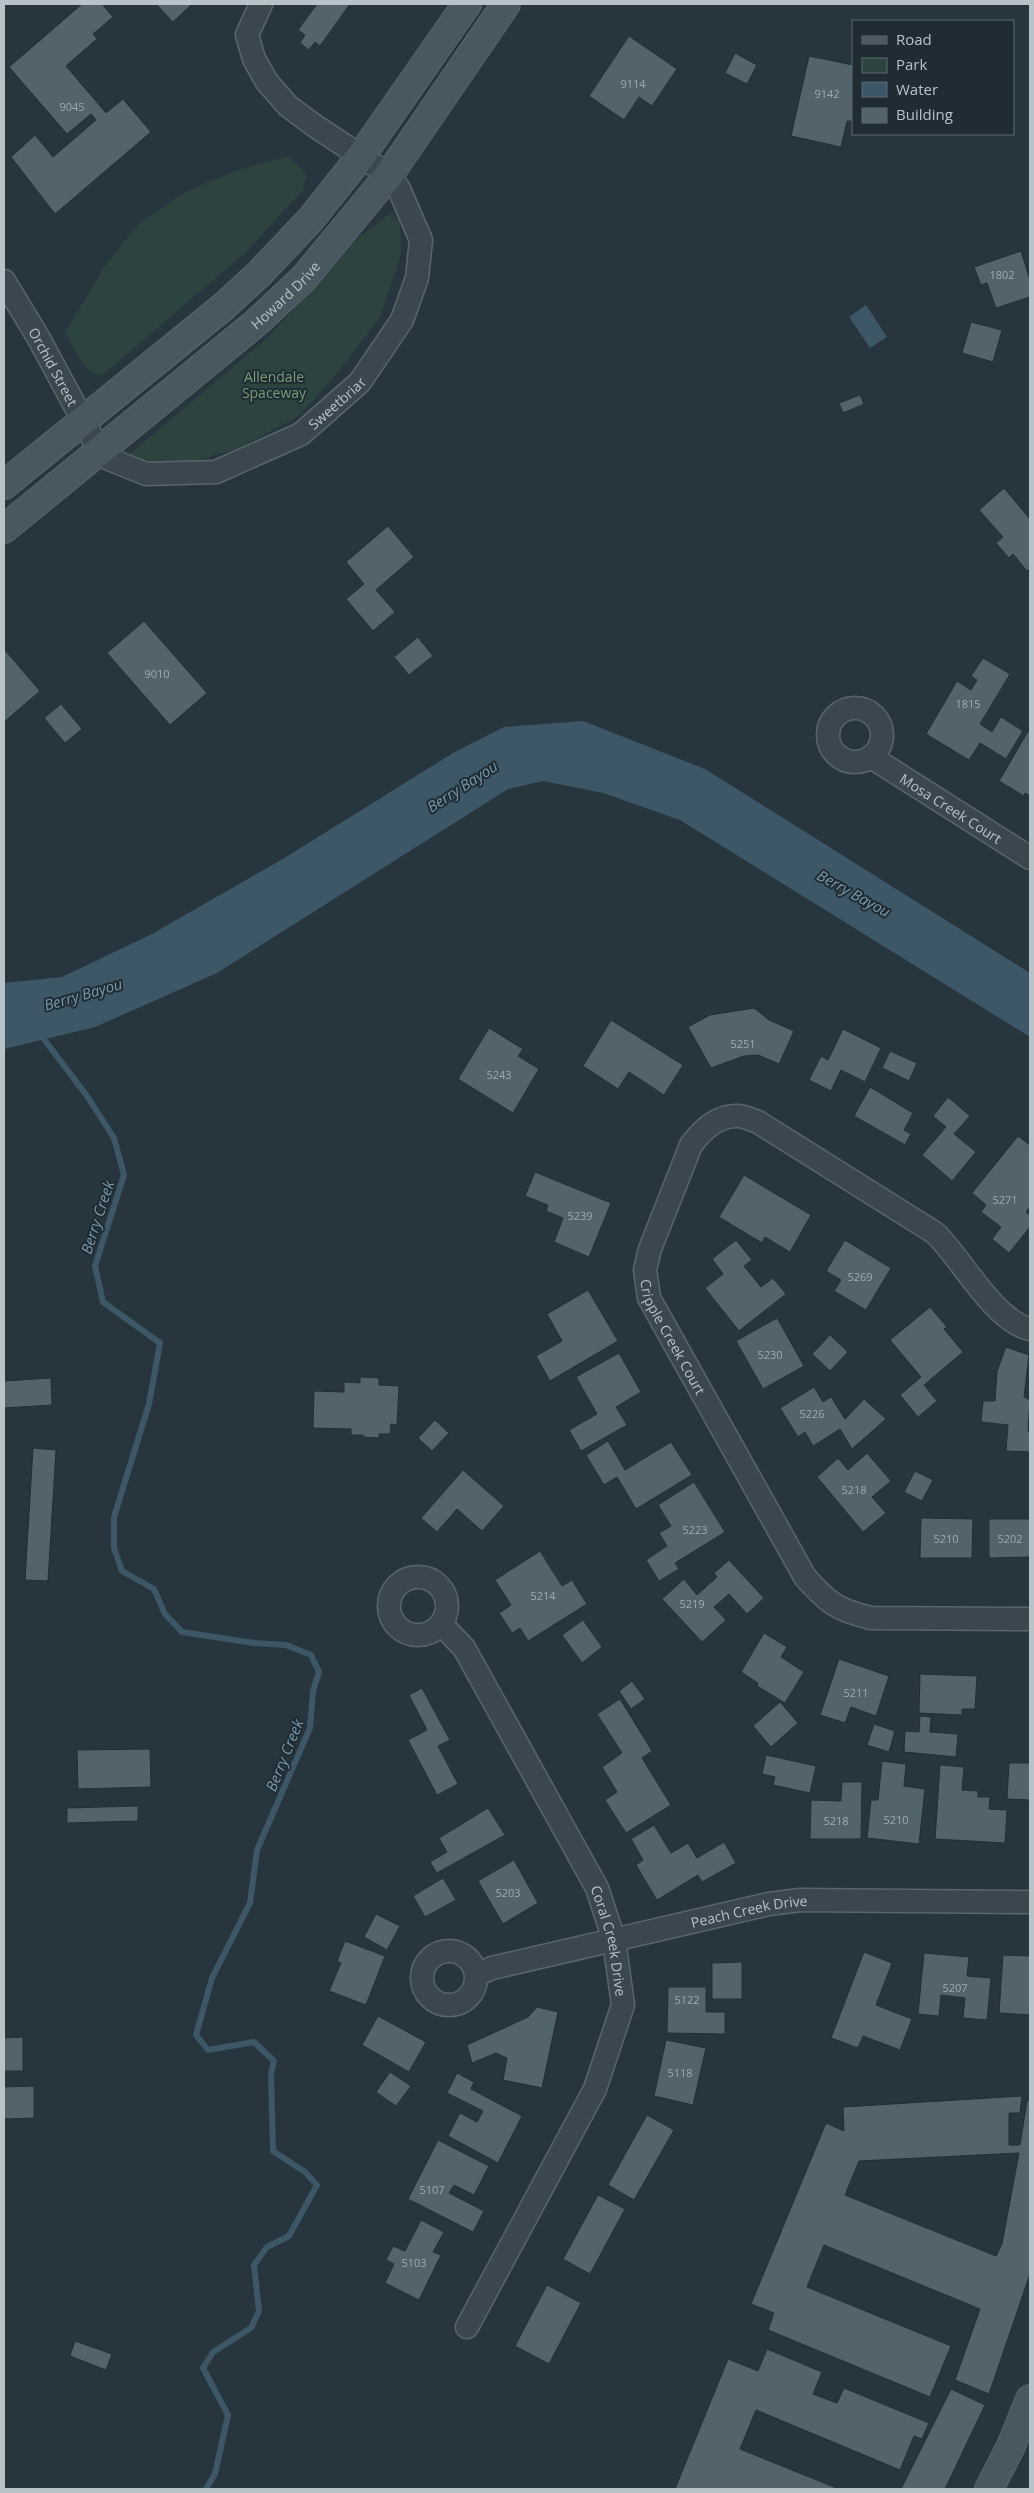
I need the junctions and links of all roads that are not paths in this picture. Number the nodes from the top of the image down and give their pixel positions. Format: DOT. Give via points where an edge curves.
graph roads {
  1 [pos="261,4"];
  2 [pos="467,4"];
  3 [pos="506,4"];
  4 [pos="360,156"];
  5 [pos="389,175"];
  6 [pos="4,281"];
  7 [pos="83,419"];
  8 [pos="100,452"];
  9 [pos="4,485"];
  10 [pos="4,529"];
  11 [pos="871,757"];
  12 [pos="1030,858"];
  13 [pos="1030,1329"];
  14 [pos="1030,1619"];
  15 [pos="441,1624"];
  16 [pos="1030,1902"];
  17 [pos="614,1940"];
  18 [pos="476,1975"];
  19 [pos="467,2327"];
  20 [pos="1030,2399"];
  21 [pos="989,2489"];
  1 -- 4 [label="street" via="247,36 254,59 267,82 288,106"];
  2 -- 4 [label="main road"];
  3 -- 5 [label="main road, Howard Drive"];
  4 -- 5 [label="street"];
  4 -- 7 [label="main road" via="311,219 259,274 223,307"];
  5 -- 8 [label="main road, Howard Drive" via="297,284 257,322"];
  5 -- 8 [label="street, Sweetbriar" via="399,189 421,240 416,278 402,320 360,382 301,434 216,472 146,474"];
  6 -- 7 [label="street, Orchid Street"];
  7 -- 8 [label="street, Orchid Street"];
  7 -- 9 [label="main road"];
  8 -- 10 [label="main road, Howard Drive"];
  11 -- 12 [label="street, Mosa Creek Court"];
  13 -- 14 [label="street, Cripple Creek Court" via="1013,1323 995,1306 950,1248 934,1233 758,1122 738,1116 716,1121 701,1131 691,1144 650,1249 645,1270 650,1298 805,1577 826,1600 848,1612 871,1618"];
  15 -- 17 [label="street, Coral Creek Drive" via="464,1648 597,1888"];
  16 -- 17 [label="street, Peach Creek Drive" via="800,1900 769,1904"];
  17 -- 18 [label="street, Peach Creek Drive" via="492,1968"];
  17 -- 19 [label="street, Coral Creek Drive" via="623,2005 595,2089"];
  20 -- 21 [label="main road"];
}
